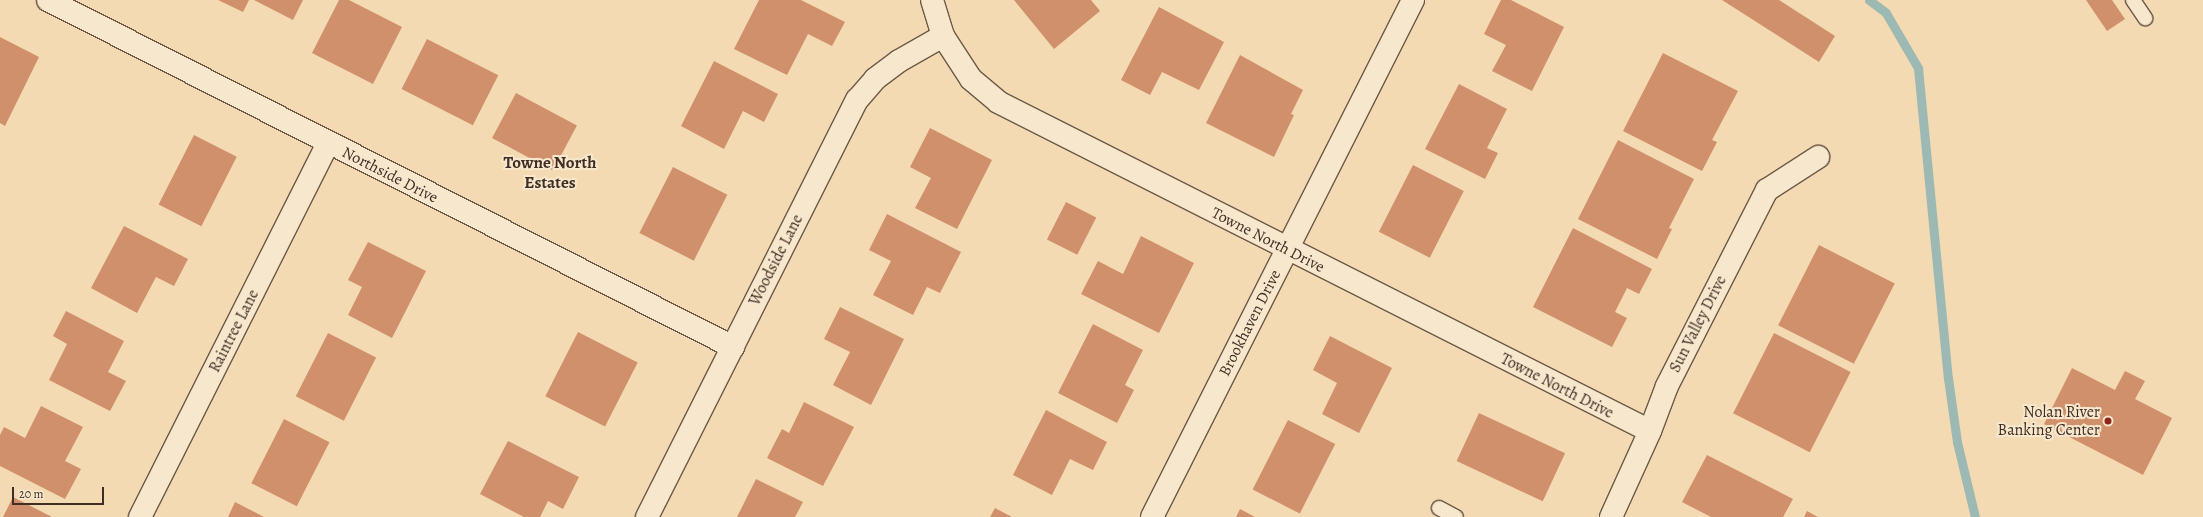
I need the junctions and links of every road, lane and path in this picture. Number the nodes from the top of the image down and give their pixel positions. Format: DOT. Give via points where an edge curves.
graph roads {
  1 [pos="48,0"];
  2 [pos="932,0"];
  3 [pos="1414,0"];
  4 [pos="2133,0"];
  5 [pos="2145,18"];
  6 [pos="943,36"];
  7 [pos="328,144"];
  8 [pos="1818,156"];
  9 [pos="1287,250"];
  10 [pos="733,347"];
  11 [pos="1650,431"];
  12 [pos="1439,508"];
  13 [pos="140,517"];
  14 [pos="647,517"];
  15 [pos="1152,517"];
  16 [pos="1456,517"];
  17 [pos="1611,517"];
  1 -- 7 [label="street, Northside Drive"];
  2 -- 6 [label="street, Towne North Drive"];
  3 -- 9 [label="street, Brookhaven Drive"];
  4 -- 5 [label="lane"];
  6 -- 9 [label="street, Towne North Drive" via="971,79 998,102"];
  6 -- 10 [label="street, Woodside Lane" via="875,78 857,100"];
  7 -- 10 [label="street, Northside Drive"];
  7 -- 13 [label="street, Raintree Lane"];
  8 -- 11 [label="street, Sun Valley Drive" via="1767,190 1667,386"];
  9 -- 11 [label="street, Towne North Drive"];
  9 -- 15 [label="street, Brookhaven Drive"];
  10 -- 14 [label="street, Woodside Lane"];
  11 -- 17 [label="street, Sun Valley Drive"];
  12 -- 16 [label="lane"];
}
